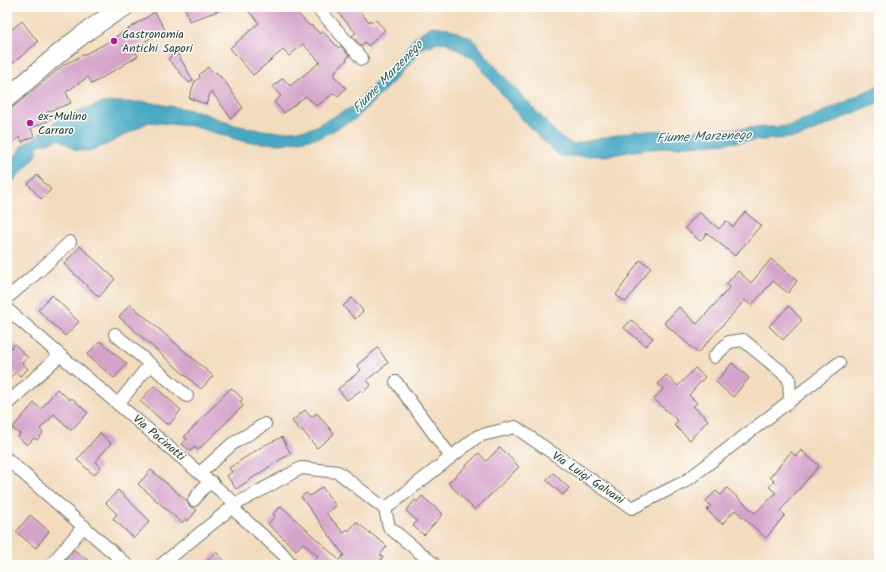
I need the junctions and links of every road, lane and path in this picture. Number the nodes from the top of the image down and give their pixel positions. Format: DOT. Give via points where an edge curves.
graph roads {
  1 [pos="125,7"];
  2 [pos="317,7"];
  3 [pos="362,59"];
  4 [pos="7,98"];
  5 [pos="70,242"];
  6 [pos="7,298"];
  7 [pos="7,309"];
  8 [pos="115,334"];
  9 [pos="60,355"];
  10 [pos="714,357"];
  11 [pos="838,363"];
  12 [pos="150,364"];
  13 [pos="396,382"];
  14 [pos="187,396"];
  15 [pos="790,400"];
  16 [pos="7,404"];
  17 [pos="118,404"];
  18 [pos="265,424"];
  19 [pos="451,457"];
  20 [pos="7,459"];
  21 [pos="200,473"];
  22 [pos="212,482"];
  23 [pos="194,500"];
  24 [pos="234,505"];
  25 [pos="385,509"];
  26 [pos="84,526"];
  27 [pos="51,565"];
  28 [pos="127,565"];
  29 [pos="161,565"];
  30 [pos="292,565"];
  31 [pos="435,565"];
  1 -- 4 [label="main road" via="78,38"];
  2 -- 3 [label="street"];
  5 -- 6 [label="street"];
  7 -- 9 [label="street, Via Pacinotti"];
  8 -- 12 [label="street"];
  9 -- 16 [label="street"];
  9 -- 17 [label="street, Via Pacinotti"];
  10 -- 15 [label="street" via="729,342 743,340 789,378"];
  11 -- 15 [label="street, Via Luigi Galvani"];
  12 -- 14 [label="street"];
  12 -- 17 [label="street"];
  13 -- 19 [label="street"];
  15 -- 19 [label="street, Via Luigi Galvani" via="686,481 632,508 515,427 478,436"];
  17 -- 21 [label="street, Via Pacinotti"];
  18 -- 21 [label="street" via="232,444"];
  19 -- 25 [label="street, Via Luigi Galvani"];
  20 -- 26 [label="street"];
  21 -- 22 [label="street, Via Pacinotti"];
  22 -- 23 [label="street" via="203,488"];
  22 -- 24 [label="street, Via Pacinotti"];
  24 -- 25 [label="street" via="301,468 338,472"];
  24 -- 29 [label="street"];
  24 -- 30 [label="street, Via Pacinotti"];
  25 -- 31 [label="street" via="389,527"];
  26 -- 27 [label="street"];
  26 -- 28 [label="street"];
}
